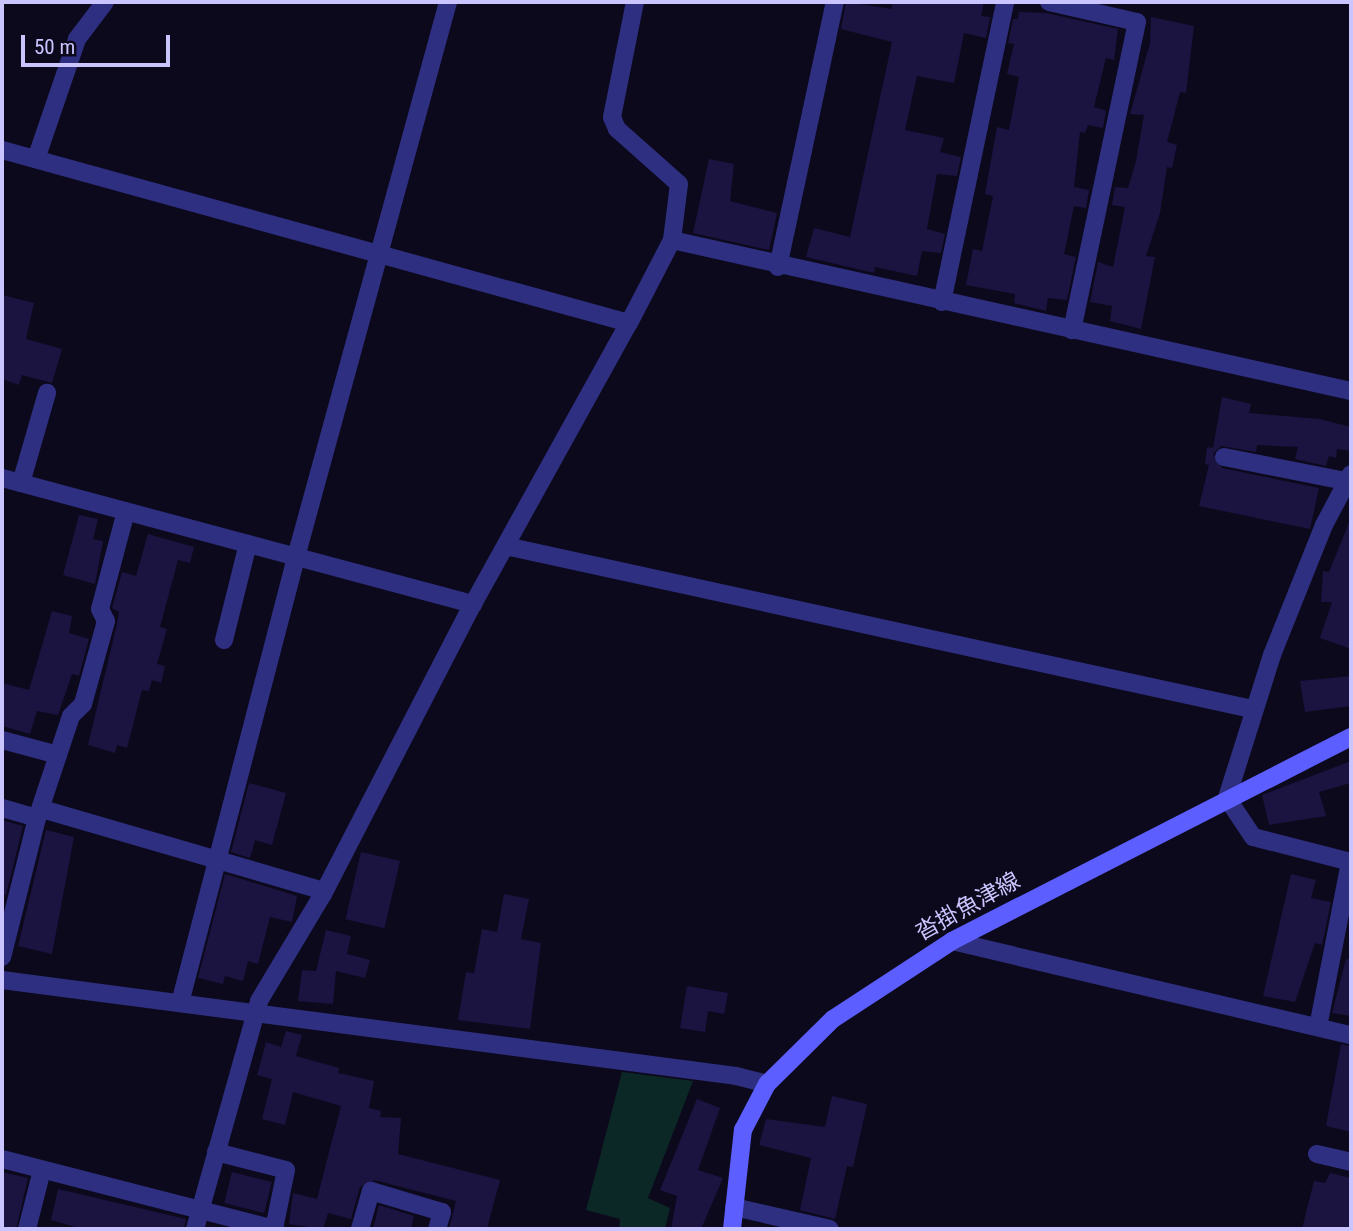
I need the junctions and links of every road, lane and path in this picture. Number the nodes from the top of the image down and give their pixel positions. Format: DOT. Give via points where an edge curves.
graph roads {
  1 [pos="105,2"];
  2 [pos="448,2"];
  3 [pos="635,2"];
  4 [pos="835,2"];
  5 [pos="1005,2"];
  6 [pos="1049,2"];
  7 [pos="2,150"];
  8 [pos="36,159"];
  9 [pos="672,240"];
  10 [pos="378,254"];
  11 [pos="778,267"];
  12 [pos="942,302"];
  13 [pos="629,323"];
  14 [pos="1072,330"];
  15 [pos="1351,391"];
  16 [pos="47,393"];
  17 [pos="1224,457"];
  18 [pos="2,478"];
  19 [pos="1348,478"];
  20 [pos="21,484"];
  21 [pos="126,512"];
  22 [pos="248,544"];
  23 [pos="506,546"];
  24 [pos="296,557"];
  25 [pos="473,604"];
  26 [pos="224,640"];
  27 [pos="1252,709"];
  28 [pos="1351,737"];
  29 [pos="2,740"];
  30 [pos="58,755"];
  31 [pos="1227,798"];
  32 [pos="2,808"];
  33 [pos="39,814"];
  34 [pos="217,860"];
  35 [pos="1351,862"];
  36 [pos="324,891"];
  37 [pos="952,941"];
  38 [pos="2,957"];
  39 [pos="2,980"];
  40 [pos="180,1003"];
  41 [pos="253,1014"];
  42 [pos="1318,1027"];
  43 [pos="1351,1035"];
  44 [pos="767,1084"];
  45 [pos="216,1152"];
  46 [pos="1317,1154"];
  47 [pos="2,1159"];
  48 [pos="1351,1162"];
  49 [pos="42,1170"];
  50 [pos="734,1207"];
  51 [pos="200,1211"];
  52 [pos="27,1229"];
  53 [pos="195,1229"];
  54 [pos="275,1229"];
  55 [pos="360,1229"];
  56 [pos="437,1229"];
  57 [pos="732,1229"];
  58 [pos="830,1229"];
  1 -- 8 [label="street" via="77,40"];
  2 -- 10 [label="street"];
  3 -- 9 [label="street" via="612,117 617,129 679,184"];
  4 -- 11 [label="street"];
  5 -- 12 [label="street"];
  6 -- 14 [label="street" via="1137,22"];
  7 -- 8 [label="street"];
  8 -- 10 [label="street"];
  9 -- 11 [label="street"];
  9 -- 13 [label="street"];
  10 -- 13 [label="street"];
  10 -- 24 [label="street"];
  11 -- 12 [label="street"];
  12 -- 14 [label="street"];
  13 -- 23 [label="street"];
  14 -- 15 [label="street"];
  16 -- 20 [label="street"];
  17 -- 19 [label="street"];
  18 -- 20 [label="street"];
  19 -- 27 [label="street"];
  20 -- 21 [label="street"];
  21 -- 22 [label="street"];
  21 -- 30 [label="street" via="100,609 106,621 83,704 71,716"];
  22 -- 24 [label="street"];
  22 -- 26 [label="street"];
  23 -- 25 [label="street"];
  23 -- 27 [label="street"];
  24 -- 25 [label="street"];
  24 -- 34 [label="street"];
  25 -- 36 [label="street"];
  27 -- 31 [label="street"];
  28 -- 31 [label="main road, 沓掛魚津線"];
  29 -- 30 [label="street"];
  30 -- 33 [label="street"];
  31 -- 35 [label="street" via="1253,837"];
  31 -- 37 [label="main road, 沓掛魚津線"];
  32 -- 33 [label="street"];
  33 -- 34 [label="street"];
  33 -- 38 [label="street"];
  34 -- 36 [label="street"];
  34 -- 40 [label="street"];
  35 -- 42 [label="street"];
  36 -- 41 [label="street"];
  37 -- 42 [label="street"];
  37 -- 44 [label="main road, 沓掛魚津線" via="833,1019"];
  39 -- 40 [label="street"];
  40 -- 41 [label="street"];
  41 -- 44 [label="street" via="722,1074"];
  41 -- 45 [label="street"];
  42 -- 43 [label="street"];
  44 -- 50 [label="main road, 沓掛魚津線" via="743,1130"];
  45 -- 51 [label="street"];
  45 -- 54 [label="street" via="286,1170"];
  46 -- 48 [label="street"];
  47 -- 49 [label="street"];
  49 -- 51 [label="street"];
  49 -- 52 [label="street"];
  50 -- 57 [label="main road, 沓掛魚津線"];
  50 -- 58 [label="street"];
  51 -- 53 [label="street"];
  51 -- 54 [label="street"];
  55 -- 56 [label="street" via="371,1191 442,1212"];
}
